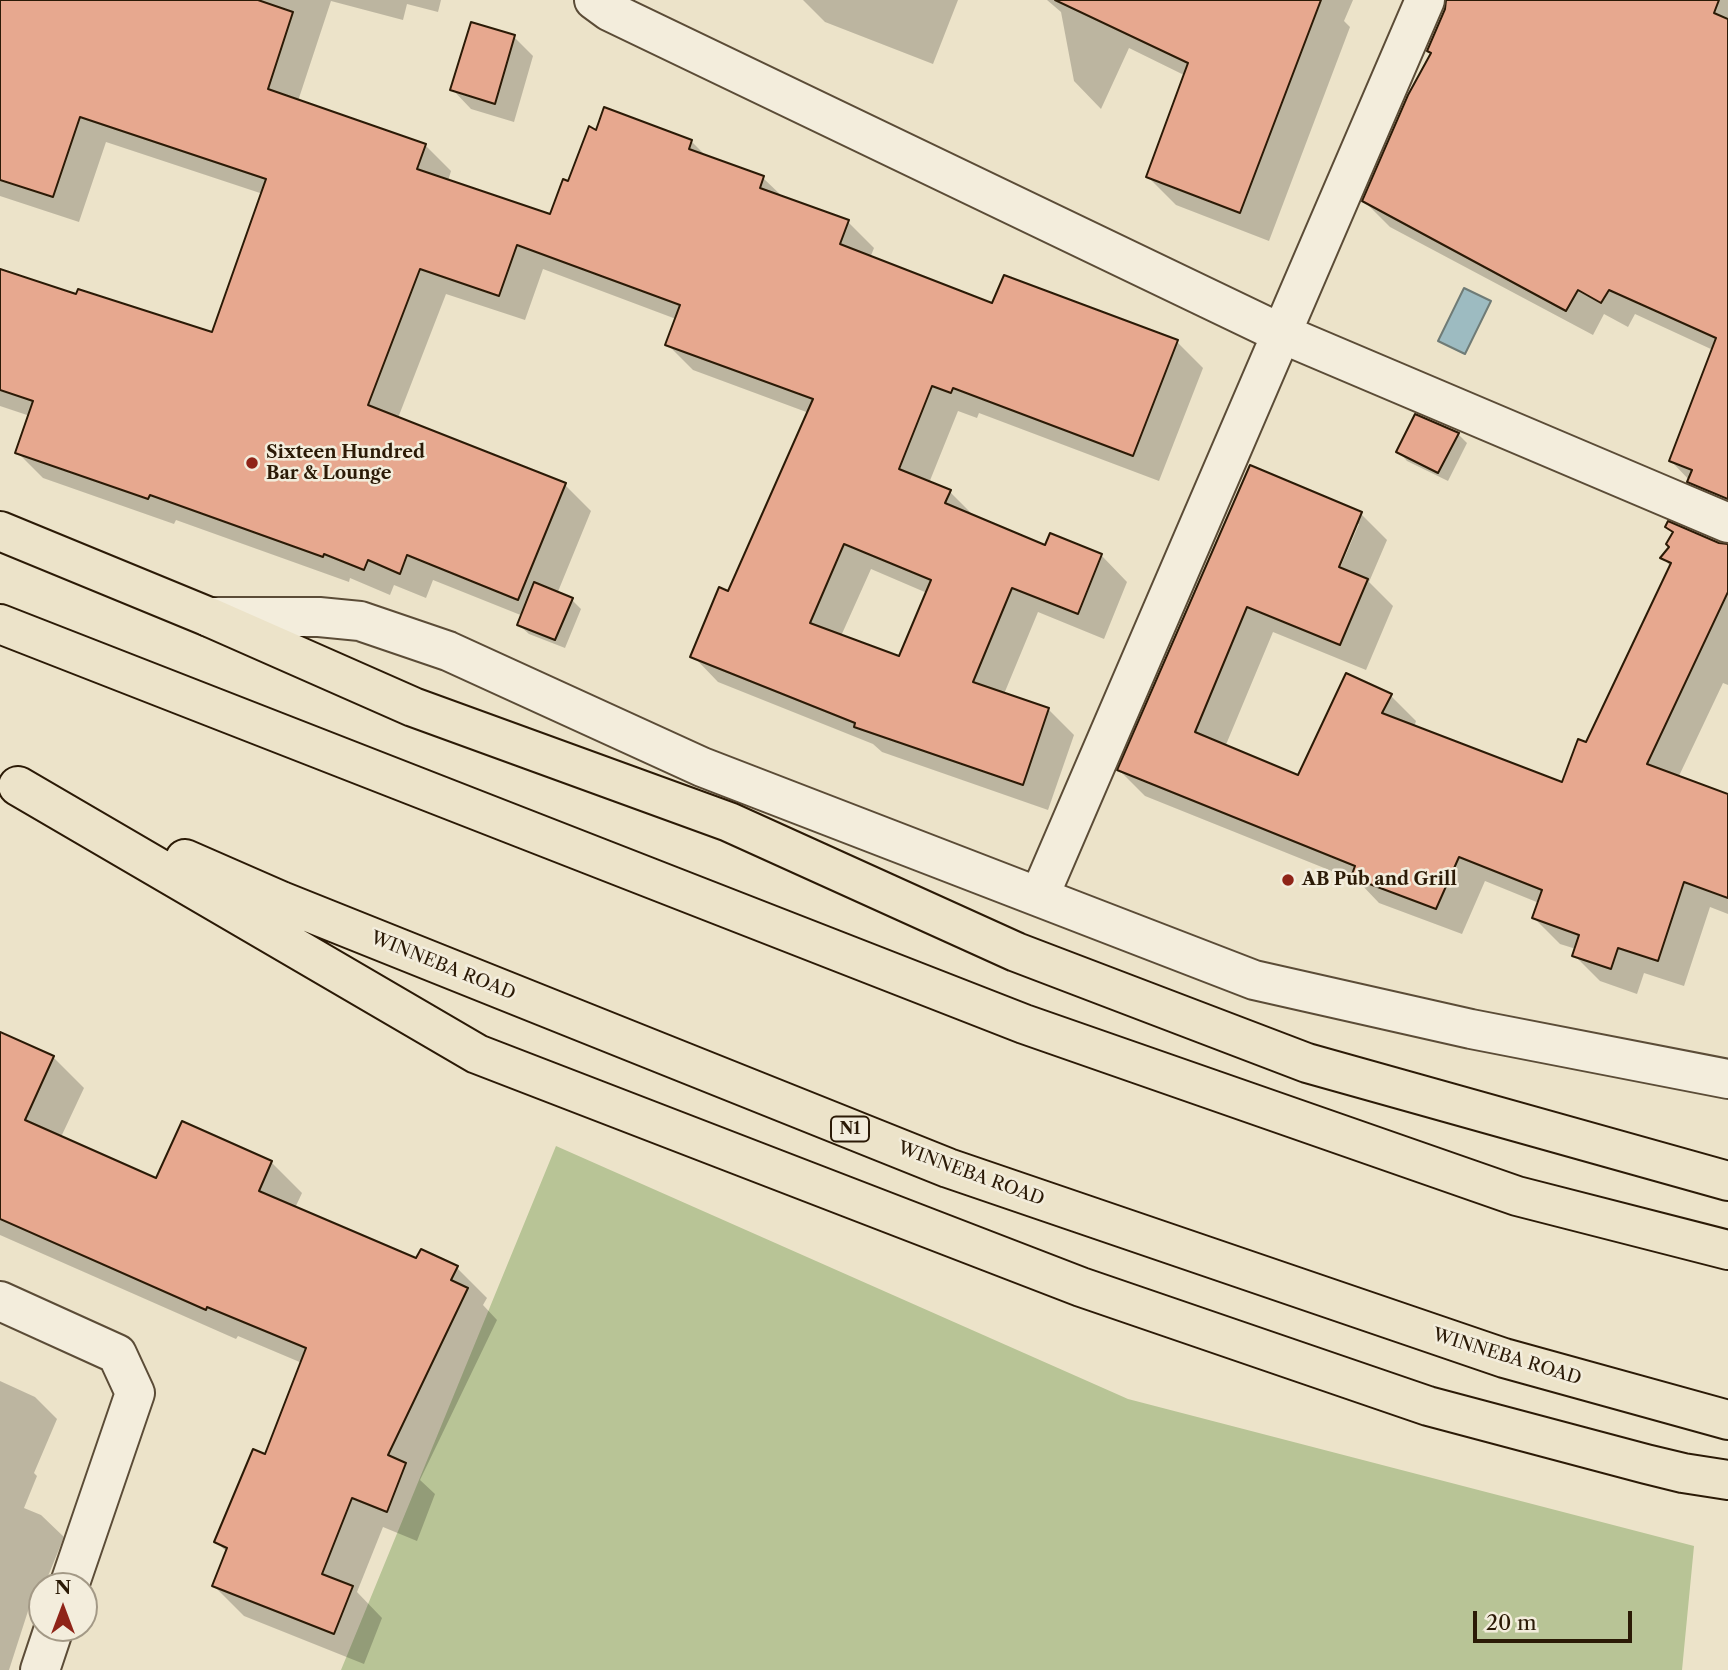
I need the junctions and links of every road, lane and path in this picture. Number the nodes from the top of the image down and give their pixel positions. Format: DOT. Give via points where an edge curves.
graph roads {
  1 [pos="594,0"];
  2 [pos="1425,0"];
  3 [pos="1280,333"];
  4 [pos="1728,523"];
  5 [pos="0,531"];
  6 [pos="209,617"];
  7 [pos="0,624"];
  8 [pos="9,782"];
  9 [pos="1039,897"];
  10 [pos="1728,1079"];
  11 [pos="1728,1181"];
  12 [pos="1728,1250"];
  13 [pos="0,1301"];
  14 [pos="1725,1419"];
  15 [pos="1728,1480"];
  16 [pos="74,1572"];
  17 [pos="49,1642"];
  18 [pos="40,1670"];
  1 -- 3 [label="street"];
  2 -- 3 [label="street"];
  3 -- 4 [label="street"];
  3 -- 9 [label="street"];
  5 -- 6 [label="highway"];
  6 -- 9 [label="street" via="360,621 448,651 702,767"];
  6 -- 11 [label="highway" via="413,707 729,822 1016,952 1294,1058"];
  7 -- 12 [label="highway" via="1024,1024 1517,1196"];
  8 -- 14 [label="highway, WINNEBA ROAD / N1" via="281,901 948,1168 1504,1358"];
  8 -- 15 [label="highway" via="477,1054 1081,1287 1427,1406 1646,1464"];
  9 -- 10 [label="street" via="1254,980 1471,1029"];
  13 -- 16 [label="street" via="117,1354 135,1393"];
  17 -- 18 [label="street"];
}
